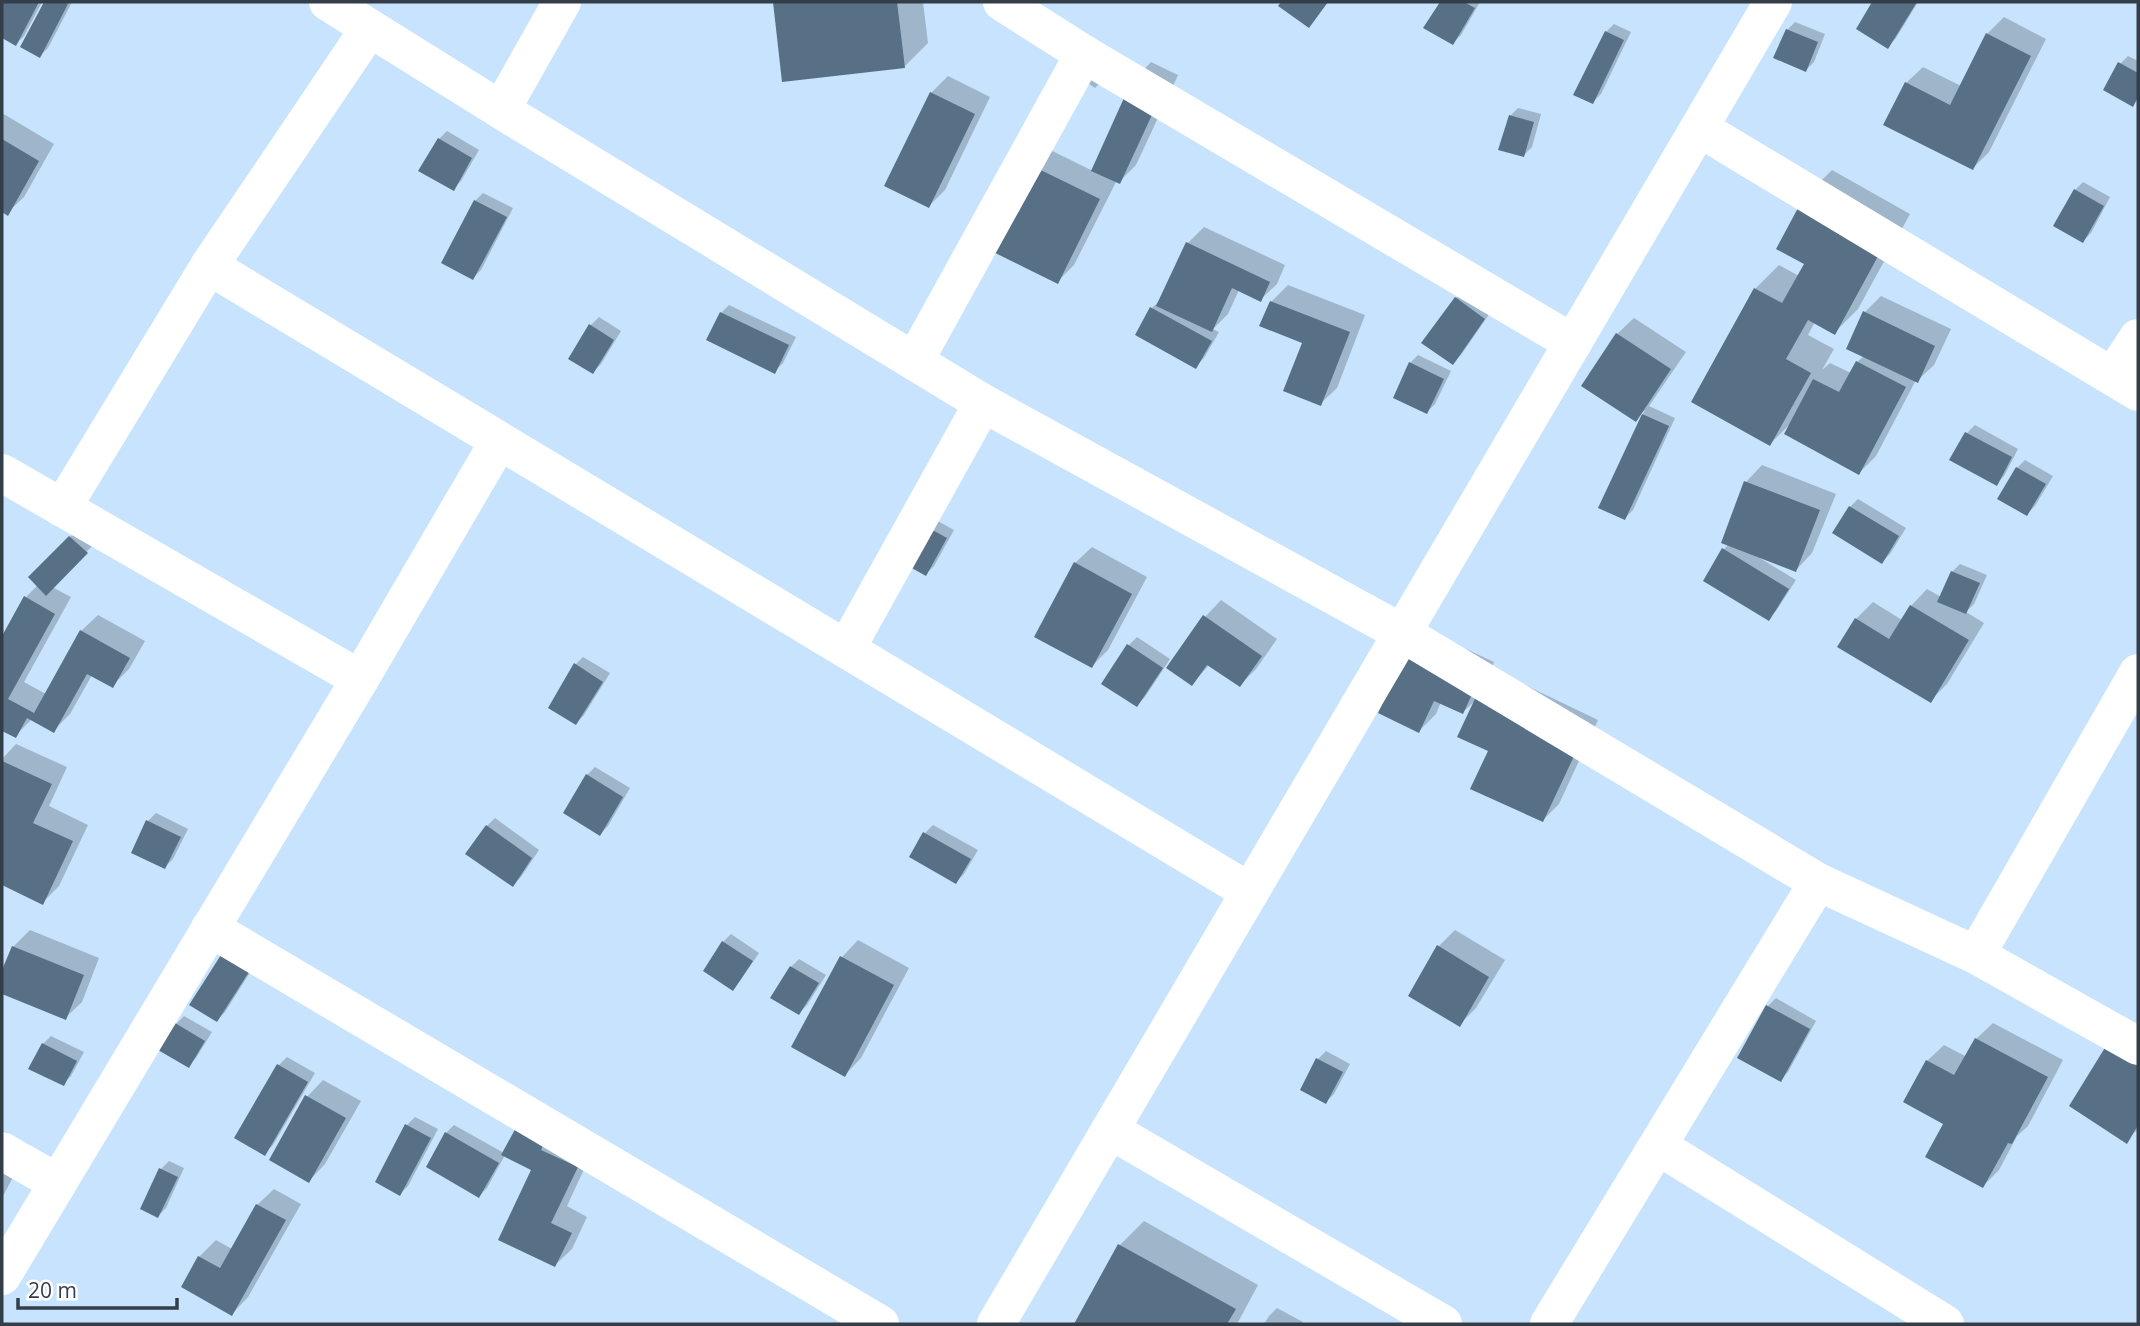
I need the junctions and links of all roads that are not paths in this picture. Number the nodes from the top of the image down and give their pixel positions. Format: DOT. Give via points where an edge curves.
graph roads {
  1 [pos="328,2"];
  2 [pos="562,2"];
  3 [pos="1002,2"];
  4 [pos="1773,2"];
  5 [pos="369,29"];
  6 [pos="1083,54"];
  7 [pos="501,110"];
  8 [pos="1699,128"];
  9 [pos="209,267"];
  10 [pos="2138,338"];
  11 [pos="1573,343"];
  12 [pos="915,360"];
  13 [pos="2126,384"];
  14 [pos="983,402"];
  15 [pos="499,441"];
  16 [pos="2,473"];
  17 [pos="62,508"];
  18 [pos="1402,633"];
  19 [pos="846,649"];
  20 [pos="2138,673"];
  21 [pos="360,679"];
  22 [pos="1818,882"];
  23 [pos="1250,892"];
  24 [pos="211,928"];
  25 [pos="1976,955"];
  26 [pos="2138,1046"];
  27 [pos="1110,1130"];
  28 [pos="1658,1146"];
  29 [pos="2,1151"];
  30 [pos="58,1183"];
  31 [pos="2,1276"];
  32 [pos="880,1324"];
  33 [pos="996,1324"];
  34 [pos="1443,1324"];
  35 [pos="1549,1324"];
  36 [pos="1945,1324"];
  1 -- 5 [label="street"];
  2 -- 7 [label="street"];
  3 -- 6 [label="street"];
  4 -- 8 [label="street"];
  5 -- 7 [label="street"];
  5 -- 9 [label="street"];
  6 -- 11 [label="street"];
  6 -- 12 [label="street"];
  7 -- 12 [label="street"];
  8 -- 11 [label="street"];
  8 -- 13 [label="street"];
  9 -- 15 [label="street"];
  9 -- 17 [label="street"];
  10 -- 13 [label="street"];
  11 -- 18 [label="street"];
  12 -- 14 [label="street"];
  14 -- 18 [label="street"];
  14 -- 19 [label="street"];
  15 -- 19 [label="street"];
  15 -- 21 [label="street"];
  16 -- 17 [label="street"];
  17 -- 21 [label="street"];
  18 -- 22 [label="street"];
  18 -- 23 [label="street"];
  19 -- 23 [label="street"];
  20 -- 25 [label="street"];
  21 -- 24 [label="street"];
  22 -- 25 [label="street"];
  22 -- 28 [label="street"];
  23 -- 27 [label="street"];
  24 -- 30 [label="street"];
  24 -- 32 [label="street"];
  25 -- 26 [label="street"];
  27 -- 33 [label="street"];
  27 -- 34 [label="street"];
  28 -- 35 [label="street"];
  28 -- 36 [label="street"];
  29 -- 30 [label="street"];
  30 -- 31 [label="street"];
}
